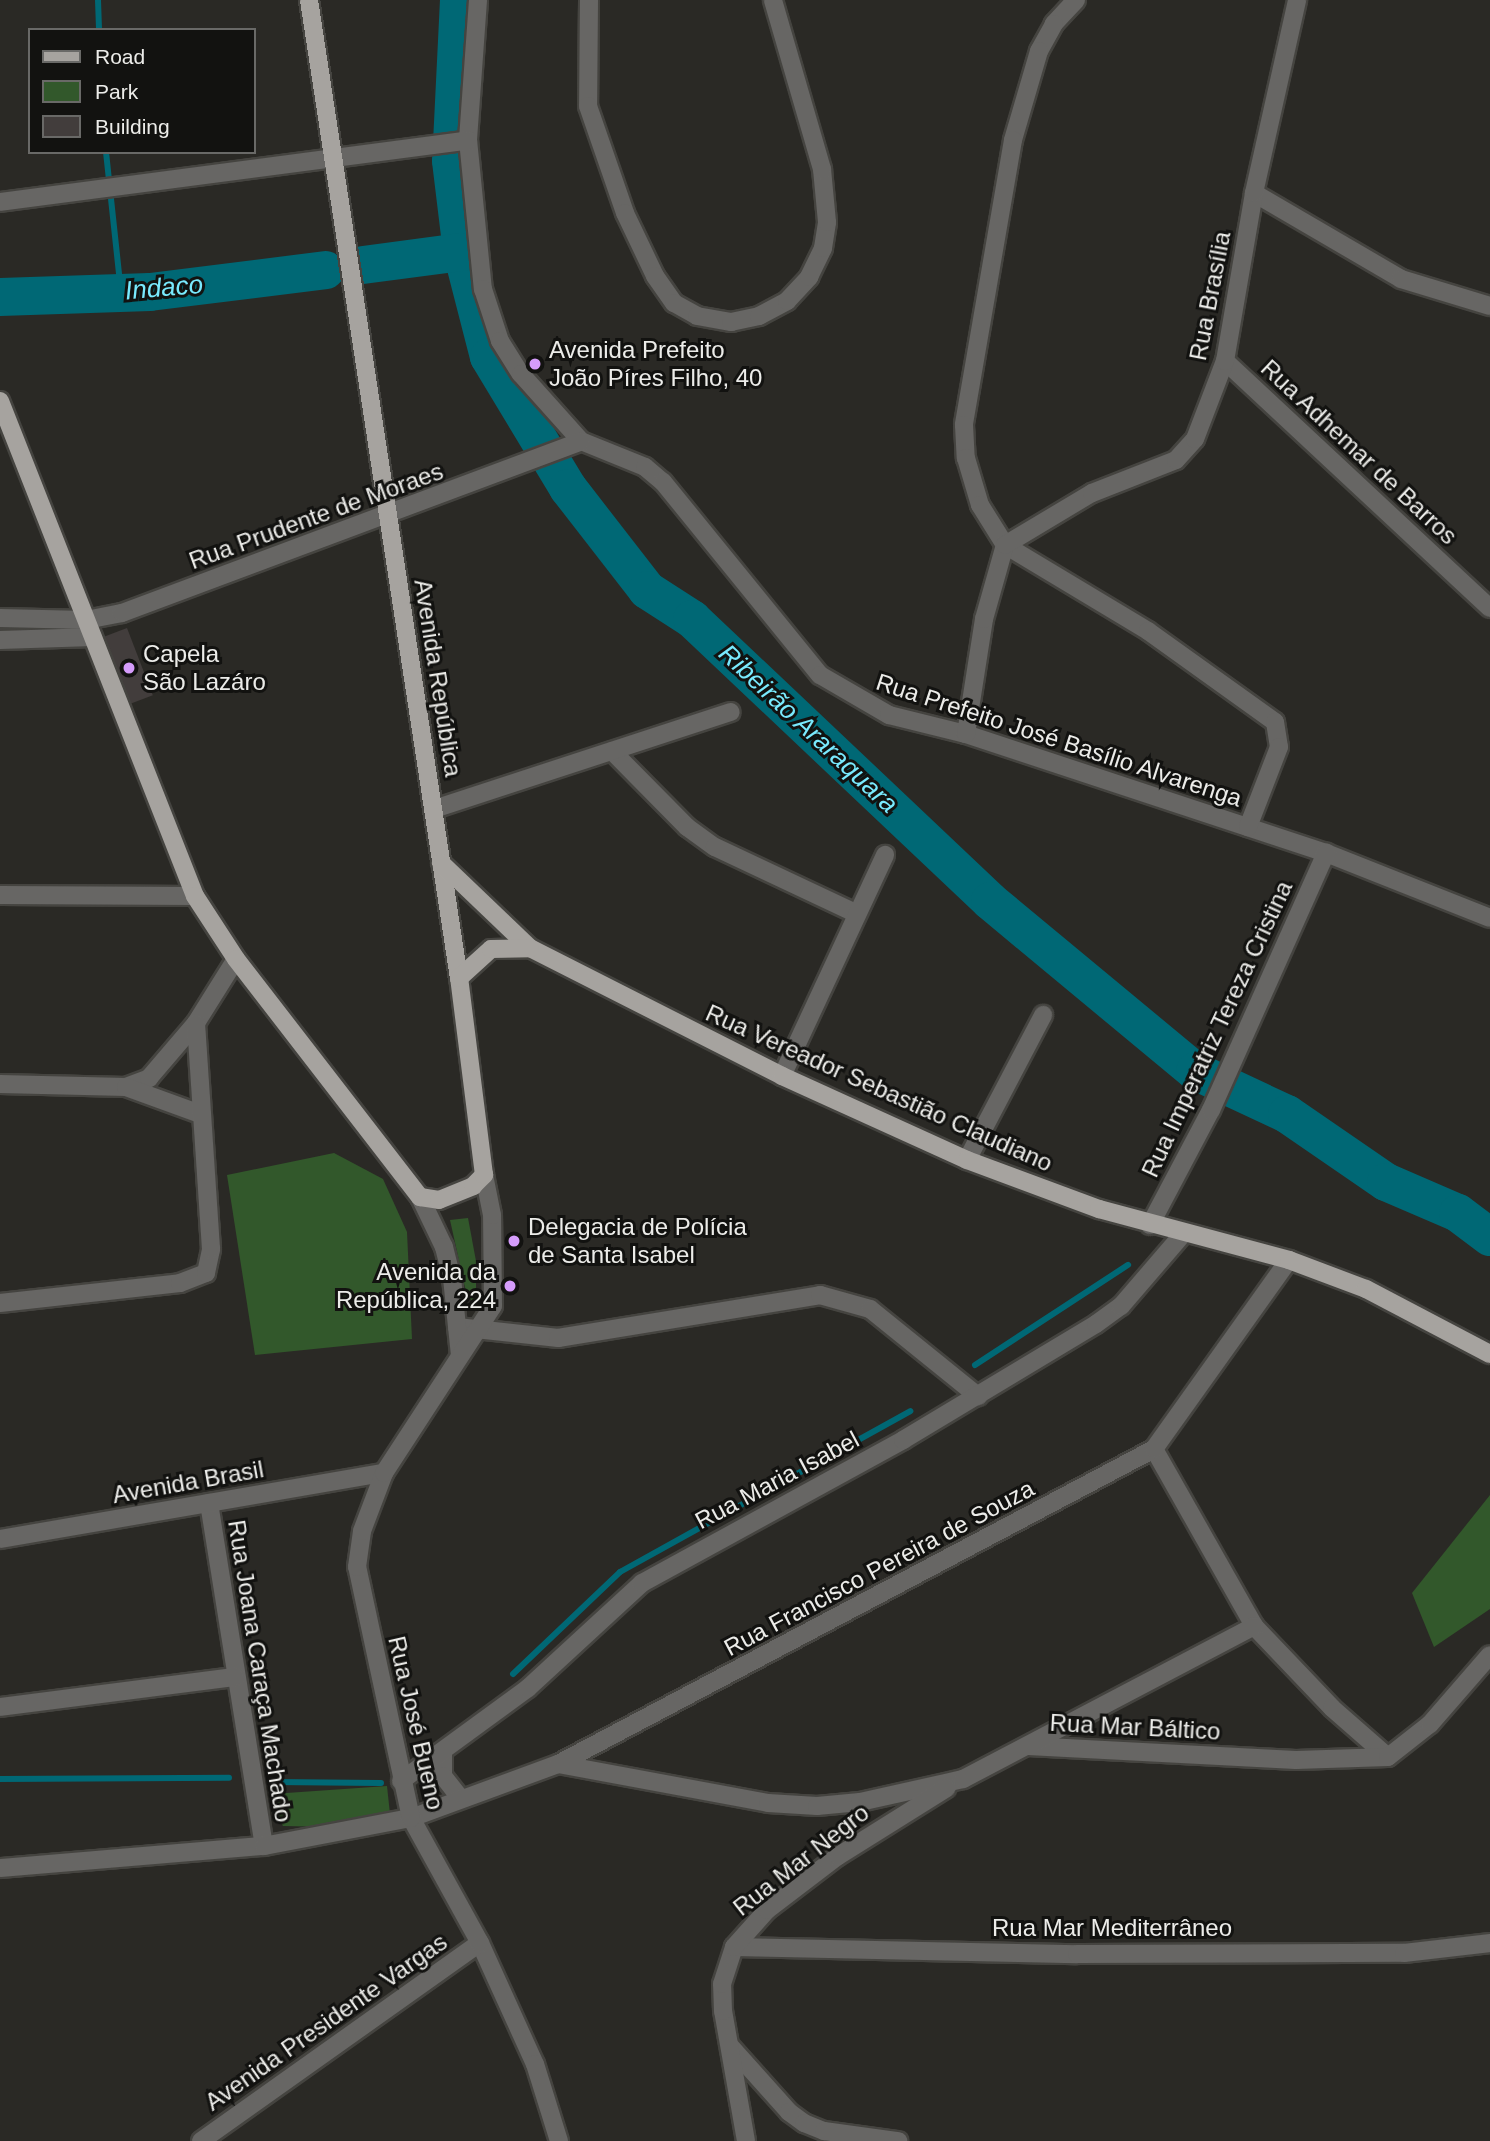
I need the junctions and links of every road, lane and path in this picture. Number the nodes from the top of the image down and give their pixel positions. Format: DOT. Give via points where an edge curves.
graph roads {
  1 [pos="309,0"];
  2 [pos="478,0"];
  3 [pos="589,0"];
  4 [pos="773,0"];
  5 [pos="1076,0"];
  6 [pos="1297,0"];
  7 [pos="462,140"];
  8 [pos="332,160"];
  9 [pos="1254,193"];
  10 [pos="0,202"];
  11 [pos="1490,306"];
  12 [pos="1225,361"];
  13 [pos="0,401"];
  14 [pos="581,441"];
  15 [pos="388,516"];
  16 [pos="1004,545"];
  17 [pos="1490,608"];
  18 [pos="0,618"];
  19 [pos="86,620"];
  20 [pos="93,637"];
  21 [pos="0,640"];
  22 [pos="731,712"];
  23 [pos="966,734"];
  24 [pos="612,751"];
  25 [pos="434,809"];
  26 [pos="1248,827"];
  27 [pos="1326,853"];
  28 [pos="885,855"];
  29 [pos="441,863"];
  30 [pos="0,895"];
  31 [pos="195,896"];
  32 [pos="855,913"];
  33 [pos="1490,918"];
  34 [pos="530,948"];
  35 [pos="236,959"];
  36 [pos="459,978"];
  37 [pos="1043,1015"];
  38 [pos="196,1023"];
  39 [pos="782,1076"];
  40 [pos="0,1084"];
  41 [pos="126,1087"];
  42 [pos="200,1114"];
  43 [pos="967,1160"];
  44 [pos="484,1175"];
  45 [pos="420,1197"];
  46 [pos="1150,1225"];
  47 [pos="1182,1235"];
  48 [pos="1289,1259"];
  49 [pos="0,1303"];
  50 [pos="457,1327"];
  51 [pos="482,1328"];
  52 [pos="1490,1354"];
  53 [pos="460,1355"];
  54 [pos="978,1396"];
  55 [pos="1154,1449"];
  56 [pos="384,1473"];
  57 [pos="209,1503"];
  58 [pos="0,1539"];
  59 [pos="1254,1626"];
  60 [pos="1490,1655"];
  61 [pos="235,1677"];
  62 [pos="0,1707"];
  63 [pos="1028,1746"];
  64 [pos="443,1751"];
  65 [pos="1388,1757"];
  66 [pos="558,1764"];
  67 [pos="963,1779"];
  68 [pos="401,1781"];
  69 [pos="461,1798"];
  70 [pos="411,1818"];
  71 [pos="264,1846"];
  72 [pos="0,1868"];
  73 [pos="480,1942"];
  74 [pos="1490,1943"];
  75 [pos="734,1947"];
  76 [pos="728,2044"];
  77 [pos="201,2141"];
  78 [pos="559,2141"];
  79 [pos="747,2141"];
  80 [pos="898,2141"];
  1 -- 8 [label="main road, Avenida República"];
  2 -- 7 [label="street"];
  3 -- 4 [label="street" via="588,106 625,214 655,276 674,303 697,316 731,322 760,316 787,301 809,277 823,248 827,222 822,169"];
  5 -- 16 [label="street" via="1054,24 1039,51 1013,140 964,425 966,458 980,505"];
  6 -- 9 [label="street, Rua Brasília"];
  7 -- 8 [label="street"];
  7 -- 14 [label="street" via="491,319 521,374"];
  8 -- 10 [label="street"];
  8 -- 15 [label="main road, Avenida República"];
  9 -- 11 [label="street" via="1401,279"];
  9 -- 12 [label="street, Rua Brasília"];
  12 -- 16 [label="street, Rua Brasília" via="1187,451 1159,468 1092,493"];
  12 -- 17 [label="street, Rua Adhemar de Barros"];
  13 -- 19 [label="main road"];
  14 -- 15 [label="street, Rua Prudente de Moraes"];
  14 -- 23 [label="street, Rua Prefeito José Basílio Alvarenga" via="646,467 663,482 801,653 837,689 889,715"];
  15 -- 19 [label="street, Rua Prudente de Moraes" via="122,613"];
  15 -- 25 [label="main road, Avenida República"];
  16 -- 23 [label="street" via="984,619"];
  16 -- 26 [label="street" via="1148,631 1275,722 1279,747"];
  18 -- 19 [label="street, Rua Prudente de Moraes"];
  19 -- 20 [label="main road"];
  20 -- 21 [label="street"];
  20 -- 31 [label="main road"];
  22 -- 24 [label="street"];
  23 -- 26 [label="street, Rua Prefeito José Basílio Alvarenga"];
  24 -- 25 [label="street"];
  24 -- 32 [label="street" via="687,827 715,847"];
  25 -- 29 [label="main road, Avenida República"];
  26 -- 27 [label="street, Rua Prefeito José Basílio Alvarenga"];
  27 -- 33 [label="street, Rua Prefeito José Basílio Alvarenga"];
  27 -- 46 [label="street, Rua Imperatriz Tereza Cristina" via="1211,1110"];
  28 -- 32 [label="street"];
  29 -- 34 [label="main road"];
  29 -- 36 [label="main road, Avenida República"];
  30 -- 31 [label="street"];
  31 -- 35 [label="main road"];
  32 -- 39 [label="street"];
  34 -- 36 [label="main road" via="491,949"];
  34 -- 39 [label="main road, Rua Vereador Sebastião Claudiano"];
  35 -- 38 [label="street"];
  35 -- 45 [label="main road"];
  36 -- 44 [label="main road, Avenida República"];
  37 -- 43 [label="street"];
  38 -- 41 [label="street" via="149,1078"];
  38 -- 42 [label="street"];
  39 -- 43 [label="main road, Rua Vereador Sebastião Claudiano"];
  40 -- 41 [label="street"];
  41 -- 42 [label="street"];
  42 -- 49 [label="street" via="211,1249 206,1273 180,1283"];
  43 -- 46 [label="main road, Rua Vereador Sebastião Claudiano"];
  44 -- 45 [label="main road" via="457,1195 439,1200"];
  44 -- 51 [label="street, Avenida República" via="492,1215 495,1296"];
  45 -- 50 [label="street" via="444,1247 456,1297"];
  46 -- 47 [label="main road, Rua Vereador Sebastião Claudiano"];
  47 -- 48 [label="main road, Rua Vereador Sebastião Claudiano"];
  47 -- 54 [label="street, Rua Maria Isabel" via="1121,1306"];
  48 -- 52 [label="main road, Rua Vereador Sebastião Claudiano" via="1366,1289"];
  48 -- 55 [label="street, Rua Francisco Pereira de Souza"];
  50 -- 51 [label="street"];
  50 -- 53 [label="street"];
  51 -- 53 [label="street, Avenida República"];
  51 -- 54 [label="street" via="558,1338 820,1295 870,1309"];
  53 -- 56 [label="street, Rua José Bueno"];
  54 -- 64 [label="street, Rua Maria Isabel" via="642,1583 528,1688"];
  55 -- 59 [label="street"];
  55 -- 66 [label="street, Rua Francisco Pereira de Souza"];
  56 -- 57 [label="street, Avenida Brasil"];
  56 -- 68 [label="street, Rua José Bueno" via="362,1531 357,1567"];
  57 -- 58 [label="street, Avenida Brasil"];
  57 -- 61 [label="street, Rua Joana Caraça Machado"];
  59 -- 63 [label="street"];
  59 -- 65 [label="street" via="1332,1708"];
  60 -- 65 [label="street" via="1430,1724"];
  61 -- 62 [label="street"];
  61 -- 71 [label="street, Rua Joana Caraça Machado"];
  63 -- 65 [label="street, Rua Mar Báltico" via="1296,1760"];
  63 -- 67 [label="street, Rua Mar Báltico"];
  64 -- 68 [label="street, Rua Maria Isabel"];
  64 -- 69 [label="street" via="443,1776"];
  66 -- 67 [label="street, Rua Mar Báltico" via="768,1803 817,1806 860,1802"];
  66 -- 69 [label="street, Rua Francisco Pereira de Souza"];
  67 -- 75 [label="street, Rua Mar Negro" via="838,1856 767,1910"];
  68 -- 70 [label="street, Rua José Bueno"];
  69 -- 70 [label="street, Rua Francisco Pereira de Souza"];
  70 -- 71 [label="street, Rua Francisco Pereira de Souza"];
  70 -- 73 [label="street, Rua José Bueno"];
  71 -- 72 [label="street, Rua Francisco Pereira de Souza"];
  73 -- 77 [label="street, Avenida Presidente Vargas"];
  73 -- 78 [label="street, Rua José Bueno" via="536,2064"];
  74 -- 75 [label="street, Rua Mar Mediterrâneo" via="1391,1953 1077,1954"];
  75 -- 76 [label="street, Rua Mar Negro" via="722,1984"];
  76 -- 79 [label="street, Rua Mar Negro"];
  76 -- 80 [label="street" via="804,2123 824,2131"];
}
